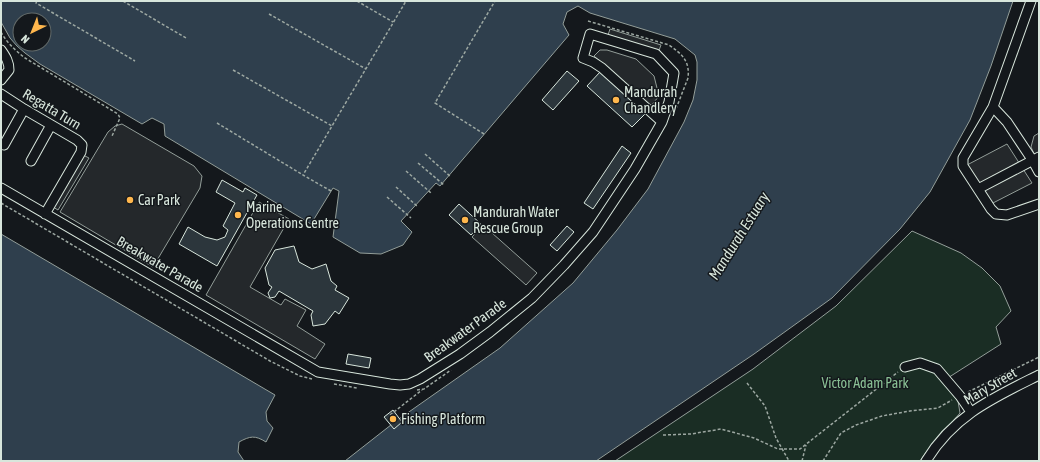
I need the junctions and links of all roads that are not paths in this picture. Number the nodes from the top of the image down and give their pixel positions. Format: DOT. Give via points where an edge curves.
graph roads {
  1 [pos="1030,1"];
  2 [pos="1,50"];
  3 [pos="1,80"];
  4 [pos="1,94"];
  5 [pos="993,107"];
  6 [pos="24,109"];
  7 [pos="662,122"];
  8 [pos="51,125"];
  9 [pos="4,146"];
  10 [pos="1036,159"];
  11 [pos="30,161"];
  12 [pos="1039,172"];
  13 [pos="1,188"];
  14 [pos="978,189"];
  15 [pos="1039,204"];
  16 [pos="45,214"];
  17 [pos="904,367"];
  18 [pos="1039,375"];
  19 [pos="971,412"];
  20 [pos="926,461"];
  1 -- 5 [label="street"];
  2 -- 3 [label="street" via="9,65 9,70"];
  4 -- 6 [label="street, Regatta Turn"];
  5 -- 10 [label="street"];
  5 -- 14 [label="street" via="963,158 963,166"];
  6 -- 8 [label="street, Regatta Turn"];
  6 -- 9 [label="street"];
  7 -- 7 [label="street, Breakwater Parade" via="669,102 674,73 656,54 590,34 583,58 602,68"];
  7 -- 16 [label="street, Breakwater Parade" via="631,176 593,232 564,265 532,298 490,332 425,377 409,384 390,384 318,372"];
  8 -- 11 [label="street"];
  8 -- 16 [label="street, Regatta Turn" via="78,140 82,145 81,152"];
  10 -- 12 [label="street"];
  10 -- 14 [label="street"];
  13 -- 16 [label="street, Breakwater Parade"];
  14 -- 15 [label="street" via="996,214 1008,215"];
  17 -- 19 [label="street" via="920,363 937,370"];
  18 -- 19 [label="street, Mary Street"];
  19 -- 20 [label="street, Mary Street" via="945,435"];
}
